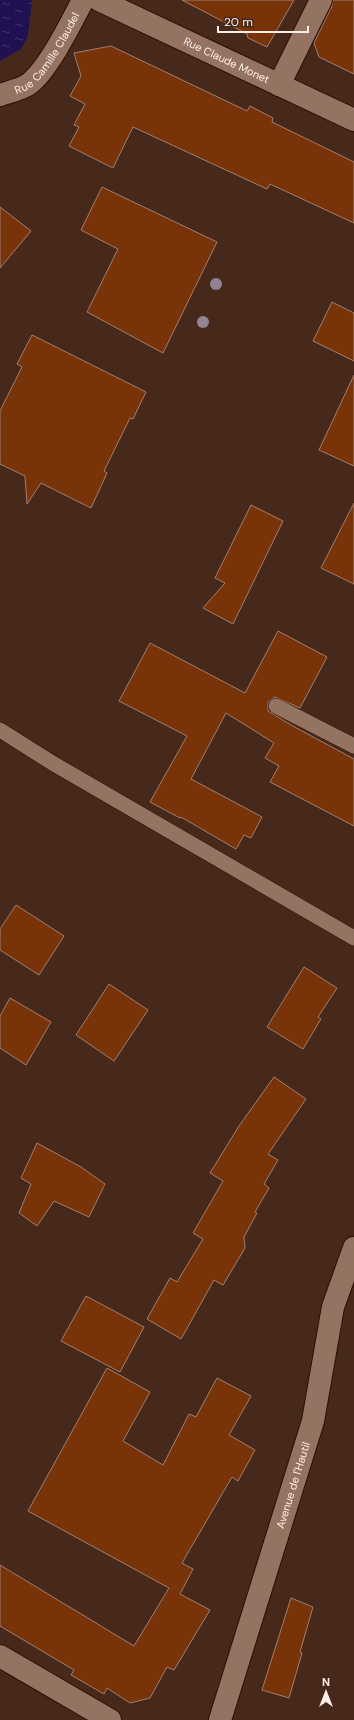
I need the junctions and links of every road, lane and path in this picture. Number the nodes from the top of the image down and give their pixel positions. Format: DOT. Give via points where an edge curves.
graph roads {
  1 [pos="83,0"];
  2 [pos="99,0"];
  3 [pos="320,0"];
  4 [pos="279,85"];
  5 [pos="0,95"];
  6 [pos="354,120"];
  7 [pos="276,706"];
  8 [pos="0,730"];
  9 [pos="354,746"];
  10 [pos="354,938"];
  11 [pos="354,1248"];
  12 [pos="0,1656"];
  13 [pos="110,1720"];
  14 [pos="220,1720"];
  1 -- 5 [label="street, Rue Camille Claudel" via="65,35 41,71 29,84"];
  2 -- 4 [label="street, Rue Claude Monet"];
  3 -- 4 [label="street"];
  4 -- 6 [label="street, Rue Claude Monet"];
  7 -- 9 [label="lane"];
  8 -- 10 [label="lane"];
  11 -- 14 [label="street, Avenue de l'Hautil" via="333,1307 313,1420"];
  12 -- 13 [label="street"];
}
